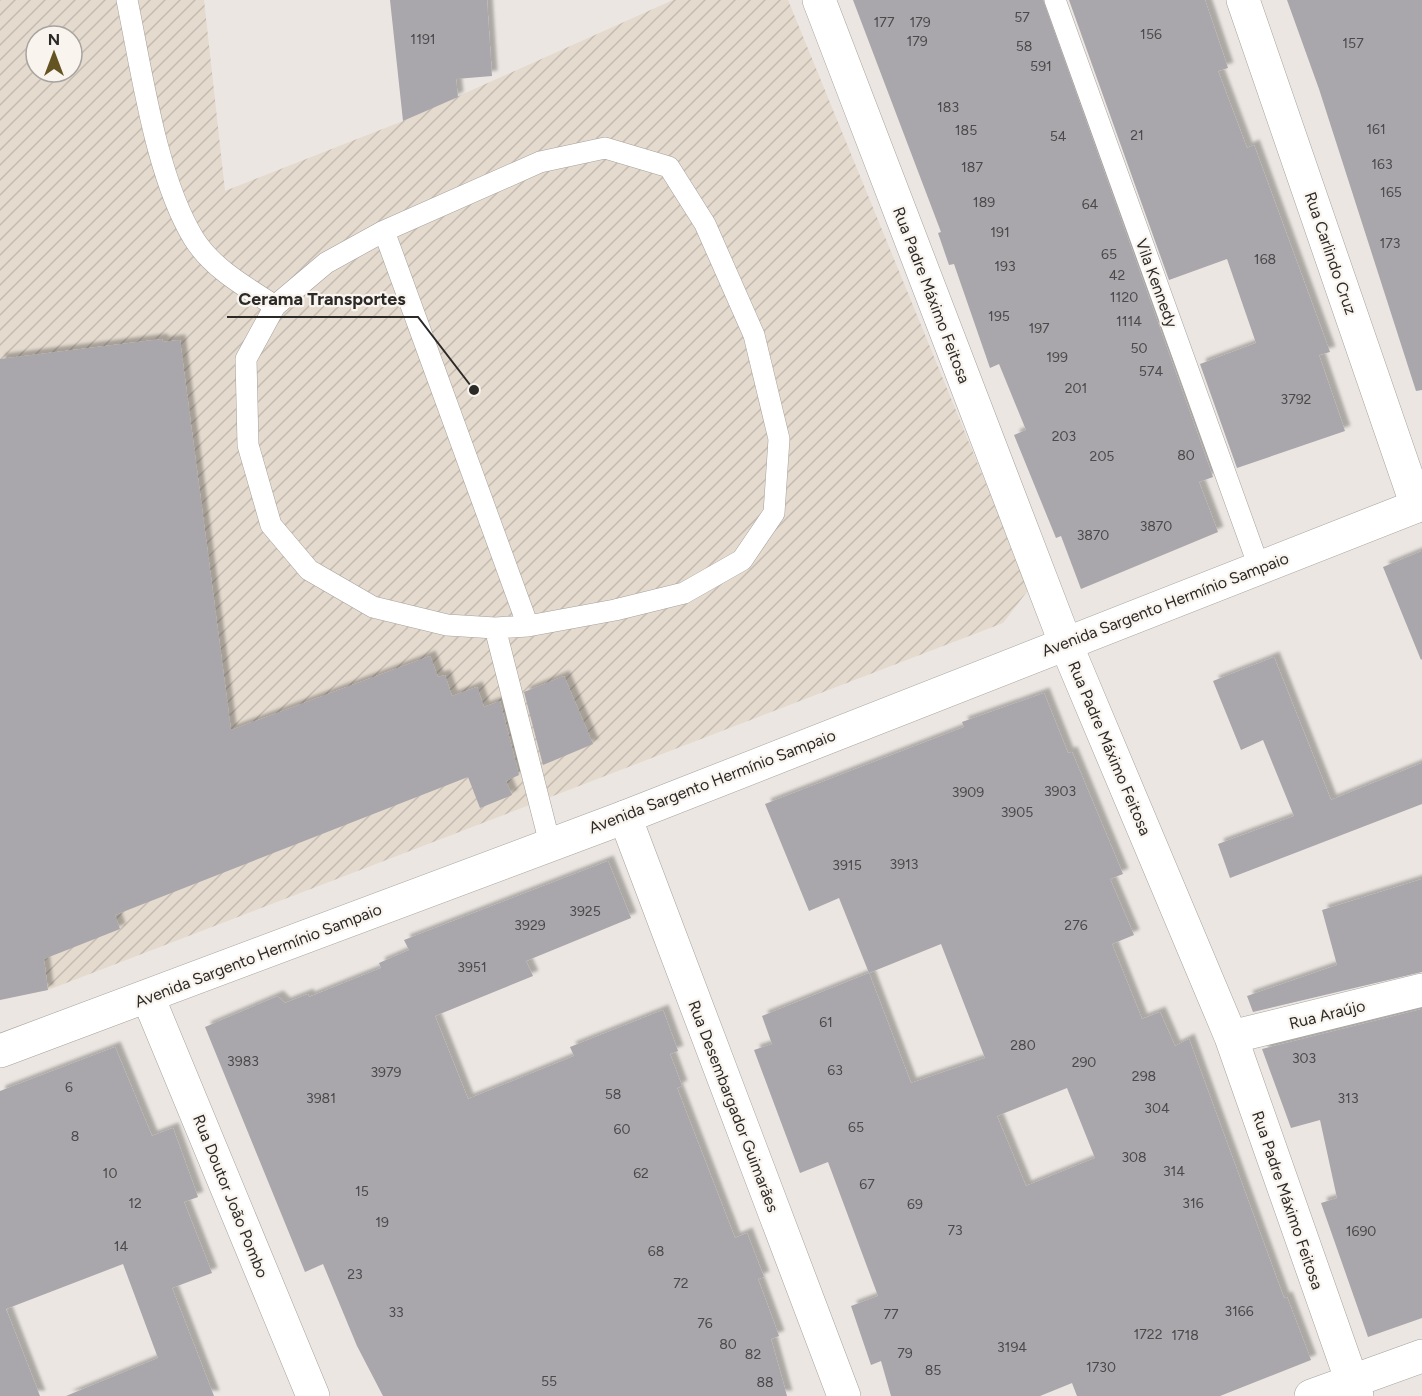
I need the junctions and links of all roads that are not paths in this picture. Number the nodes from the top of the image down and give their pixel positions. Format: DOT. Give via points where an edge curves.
graph roads {
  1 [pos="128,0"];
  2 [pos="819,0"];
  3 [pos="1055,0"];
  4 [pos="1243,0"];
  5 [pos="384,231"];
  6 [pos="275,306"];
  7 [pos="1420,505"];
  8 [pos="1259,567"];
  9 [pos="528,626"];
  10 [pos="495,628"];
  11 [pos="1065,642"];
  12 [pos="625,817"];
  13 [pos="550,844"];
  14 [pos="1422,990"];
  15 [pos="148,997"];
  16 [pos="1231,1037"];
  17 [pos="0,1051"];
  18 [pos="1422,1356"];
  19 [pos="1354,1389"];
  20 [pos="313,1396"];
  21 [pos="844,1396"];
  22 [pos="1311,1396"];
  1 -- 6 [label="lane" via="152,120 175,198 195,240 228,276"];
  2 -- 11 [label="street, Rua Padre Máximo Feitosa"];
  3 -- 8 [label="lane, Vila Kennedy"];
  4 -- 7 [label="street, Rua Carlindo Cruz"];
  5 -- 6 [label="lane" via="326,263"];
  5 -- 9 [label="lane"];
  5 -- 9 [label="lane" via="540,162 605,148 669,166 705,224 754,334 778,439 774,513 742,560 684,593"];
  6 -- 10 [label="lane" via="246,359 248,445 272,525 309,570 373,607 447,625"];
  7 -- 8 [label="street, Avenida Sargento Hermínio Sampaio"];
  8 -- 11 [label="street, Avenida Sargento Hermínio Sampaio"];
  9 -- 10 [label="lane"];
  10 -- 13 [label="lane"];
  11 -- 12 [label="street, Avenida Sargento Hermínio Sampaio"];
  11 -- 16 [label="street, Rua Padre Máximo Feitosa"];
  12 -- 13 [label="street, Avenida Sargento Hermínio Sampaio"];
  12 -- 21 [label="street, Rua Desembargador Guimarães"];
  13 -- 15 [label="street, Avenida Sargento Hermínio Sampaio"];
  14 -- 16 [label="street, Rua Araújo"];
  15 -- 17 [label="street, Avenida Sargento Hermínio Sampaio"];
  15 -- 20 [label="street, Rua Doutor João Pombo"];
  16 -- 19 [label="street, Rua Padre Máximo Feitosa"];
  18 -- 19 [label="street"];
  19 -- 22 [label="street"];
}
